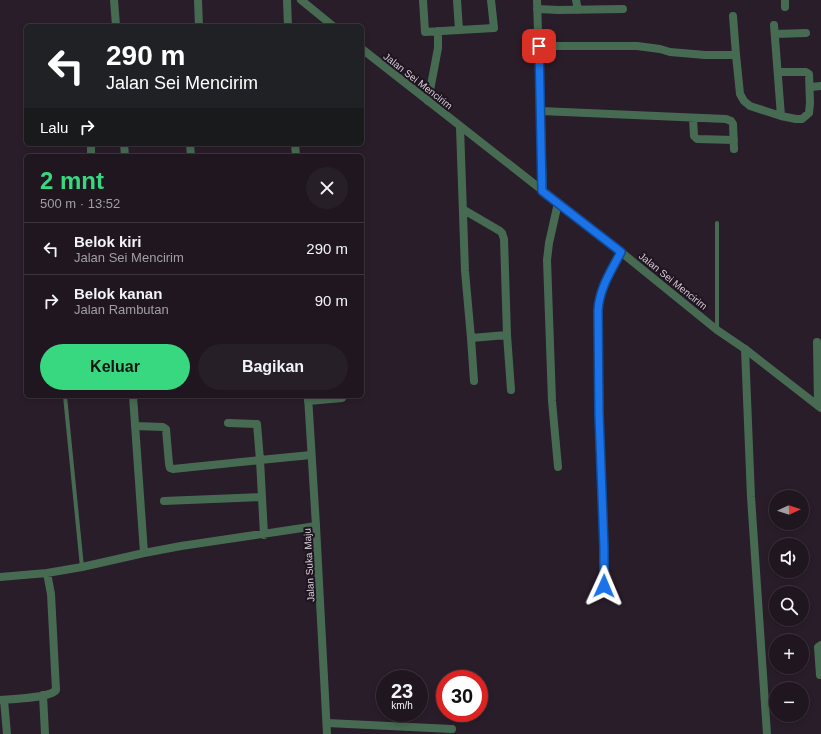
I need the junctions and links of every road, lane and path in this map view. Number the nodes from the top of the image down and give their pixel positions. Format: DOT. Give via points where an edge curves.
graph roads {
  1 [pos="114,0"];
  2 [pos="198,0"];
  3 [pos="287,0"];
  4 [pos="301,0"];
  5 [pos="423,0"];
  6 [pos="457,0"];
  7 [pos="491,0"];
  8 [pos="537,0"];
  9 [pos="576,0"];
  10 [pos="538,9"];
  11 [pos="622,9"];
  12 [pos="578,10"];
  13 [pos="733,16"];
  14 [pos="116,24"];
  15 [pos="199,24"];
  16 [pos="288,24"];
  17 [pos="331,24"];
  18 [pos="774,25"];
  19 [pos="459,30"];
  20 [pos="438,31"];
  21 [pos="806,33"];
  22 [pos="775,34"];
  23 [pos="539,46"];
  24 [pos="364,51"];
  25 [pos="731,55"];
  26 [pos="778,72"];
  27 [pos="821,86"];
  28 [pos="810,87"];
  29 [pos="428,102"];
  30 [pos="540,111"];
  31 [pos="781,116"];
  32 [pos="693,118"];
  33 [pos="460,126"];
  34 [pos="734,140"];
  35 [pos="734,149"];
  36 [pos="542,191"];
  37 [pos="558,203"];
  38 [pos="464,210"];
  39 [pos="718,223"];
  40 [pos="621,252"];
  41 [pos="717,330"];
  42 [pos="507,335"];
  43 [pos="471,338"];
  44 [pos="817,342"];
  45 [pos="745,349"];
  46 [pos="474,381"];
  47 [pos="511,390"];
  48 [pos="65,398"];
  49 [pos="133,398"];
  50 [pos="342,398"];
  51 [pos="308,399"];
  52 [pos="819,407"];
  53 [pos="228,423"];
  54 [pos="135,426"];
  55 [pos="312,455"];
  56 [pos="260,460"];
  57 [pos="558,467"];
  58 [pos="262,497"];
  59 [pos="164,501"];
  60 [pos="316,526"];
  61 [pos="264,535"];
  62 [pos="144,553"];
  63 [pos="82,567"];
  64 [pos="47,573"];
  65 [pos="0,577"];
  66 [pos="604,586"];
  67 [pos="821,645"];
  68 [pos="820,675"];
  69 [pos="43,695"];
  70 [pos="2,700"];
  71 [pos="327,724"];
  72 [pos="452,729"];
  73 [pos="6,734"];
  74 [pos="45,734"];
  75 [pos="328,734"];
  76 [pos="767,734"];
  1 -- 14 [label="street"];
  2 -- 15 [label="street"];
  3 -- 16 [label="street"];
  4 -- 17 [label="street"];
  5 -- 20 [label="street" via="424,32"];
  6 -- 19 [label="street"];
  7 -- 19 [label="street" via="494,28"];
  8 -- 10 [label="street"];
  9 -- 12 [label="street"];
  10 -- 12 [label="street"];
  10 -- 23 [label="street"];
  11 -- 12 [label="street"];
  13 -- 25 [label="street"];
  18 -- 22 [label="street"];
  19 -- 20 [label="street"];
  20 -- 29 [label="street" via="438,48"];
  21 -- 22 [label="street"];
  22 -- 26 [label="street"];
  23 -- 25 [label="street" via="637,46 670,52"];
  23 -- 30 [label="street"];
  24 -- 29 [label="street, Jalan Sei Mencirim"];
  25 -- 31 [label="street" via="744,101 750,106"];
  26 -- 28 [label="street" via="806,72 809,74"];
  26 -- 31 [label="street"];
  27 -- 28 [label="street"];
  28 -- 31 [label="street" via="809,113 805,117 796,119"];
  29 -- 33 [label="street, Jalan Sei Mencirim"];
  30 -- 32 [label="street"];
  30 -- 36 [label="street"];
  32 -- 34 [label="street" via="731,121"];
  32 -- 34 [label="street" via="694,136 697,138"];
  33 -- 36 [label="street, Jalan Sei Mencirim"];
  33 -- 38 [label="street"];
  34 -- 35 [label="street"];
  36 -- 37 [label="street, Jalan Sei Mencirim"];
  37 -- 40 [label="street, Jalan Sei Mencirim"];
  37 -- 57 [label="street" via="547,260 552,401"];
  38 -- 42 [label="street" via="502,233"];
  38 -- 43 [label="street" via="465,271"];
  39 -- 41 [label="lane"];
  40 -- 41 [label="street, Jalan Sei Mencirim"];
  40 -- 66 [label="street" via="598,300"];
  41 -- 45 [label="street, Jalan Sei Mencirim"];
  42 -- 43 [label="street"];
  42 -- 47 [label="street"];
  43 -- 46 [label="street"];
  44 -- 52 [label="street"];
  45 -- 52 [label="street, Jalan Sei Mencirim"];
  45 -- 76 [label="street" via="751,497"];
  48 -- 63 [label="lane"];
  49 -- 54 [label="street"];
  50 -- 51 [label="street"];
  51 -- 55 [label="street, Jalan Suka Maju"];
  53 -- 56 [label="street" via="257,424"];
  54 -- 56 [label="street" via="166,428 169,464 173,469"];
  54 -- 62 [label="street"];
  55 -- 56 [label="street"];
  55 -- 60 [label="street, Jalan Suka Maju"];
  56 -- 58 [label="street"];
  58 -- 59 [label="street"];
  58 -- 61 [label="street"];
  60 -- 61 [label="street"];
  60 -- 71 [label="street, Jalan Suka Maju"];
  61 -- 62 [label="street"];
  62 -- 63 [label="street"];
  63 -- 64 [label="street"];
  64 -- 65 [label="street"];
  64 -- 69 [label="street" via="51,594 56,686 54,693"];
  67 -- 68 [label="street" via="818,647"];
  69 -- 70 [label="street"];
  69 -- 74 [label="street"];
  70 -- 73 [label="street"];
  71 -- 72 [label="street"];
  71 -- 75 [label="street, Jalan Suka Maju"];
}
